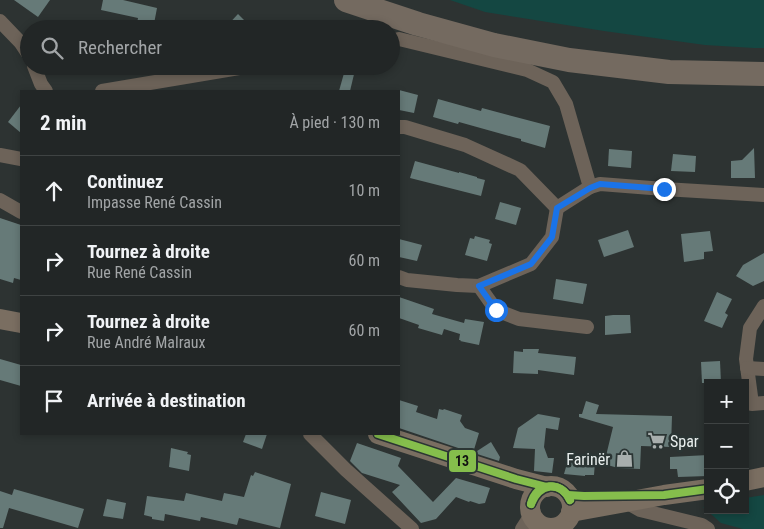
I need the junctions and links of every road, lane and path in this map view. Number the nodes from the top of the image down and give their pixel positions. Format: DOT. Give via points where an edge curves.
graph roads {
  1 [pos="346,0"];
  2 [pos="393,0"];
  3 [pos="0,21"];
  4 [pos="400,39"];
  5 [pos="20,42"];
  6 [pos="764,60"];
  7 [pos="764,74"];
  8 [pos="38,75"];
  9 [pos="197,75"];
  10 [pos="45,90"];
  11 [pos="108,90"];
  12 [pos="400,127"];
  13 [pos="0,155"];
  14 [pos="20,159"];
  15 [pos="590,188"];
  16 [pos="764,195"];
  17 [pos="0,200"];
  18 [pos="557,208"];
  19 [pos="20,211"];
  20 [pos="400,277"];
  21 [pos="479,286"];
  22 [pos="764,306"];
  23 [pos="0,318"];
  24 [pos="20,323"];
  25 [pos="587,326"];
  26 [pos="747,368"];
  27 [pos="764,369"];
  28 [pos="764,404"];
  29 [pos="311,435"];
  30 [pos="381,435"];
  31 [pos="764,477"];
  32 [pos="516,479"];
  33 [pos="749,480"];
  34 [pos="547,487"];
  35 [pos="704,490"];
  36 [pos="664,495"];
  37 [pos="626,502"];
  38 [pos="570,503"];
  39 [pos="534,521"];
  40 [pos="412,529"];
  41 [pos="708,529"];
  1 -- 7 [label="highway" via="484,42 569,60 669,72"];
  2 -- 6 [label="highway" via="502,33 590,50 671,58"];
  3 -- 5 [label="street"];
  4 -- 15 [label="street" via="527,70 554,82 566,104"];
  8 -- 10 [label="street"];
  9 -- 11 [label="street"];
  12 -- 18 [label="street" via="465,144 520,170"];
  13 -- 14 [label="street"];
  15 -- 16 [label="street" via="600,184"];
  15 -- 18 [label="street"];
  17 -- 19 [label="street"];
  18 -- 21 [label="street" via="552,237 531,264"];
  20 -- 21 [label="street"];
  21 -- 25 [label="street" via="496,310 520,319"];
  22 -- 26 [label="street" via="750,328"];
  23 -- 24 [label="main road"];
  26 -- 27 [label="street"];
  26 -- 28 [label="street" via="752,404"];
  29 -- 40 [label="street"];
  30 -- 32 [label="main road"];
  31 -- 33 [label="main road"];
  32 -- 34 [label="main road"];
  32 -- 39 [label="main road"];
  34 -- 38 [label="main road" via="558,488"];
  34 -- 39 [label="main road" via="540,489 532,499"];
  35 -- 36 [label="main road"];
  36 -- 37 [label="main road"];
  36 -- 38 [label="main road" via="584,496"];
  37 -- 38 [label="main road"];
  37 -- 41 [label="street" via="640,510"];
  38 -- 39 [label="main road" via="567,521 557,528"];
}
